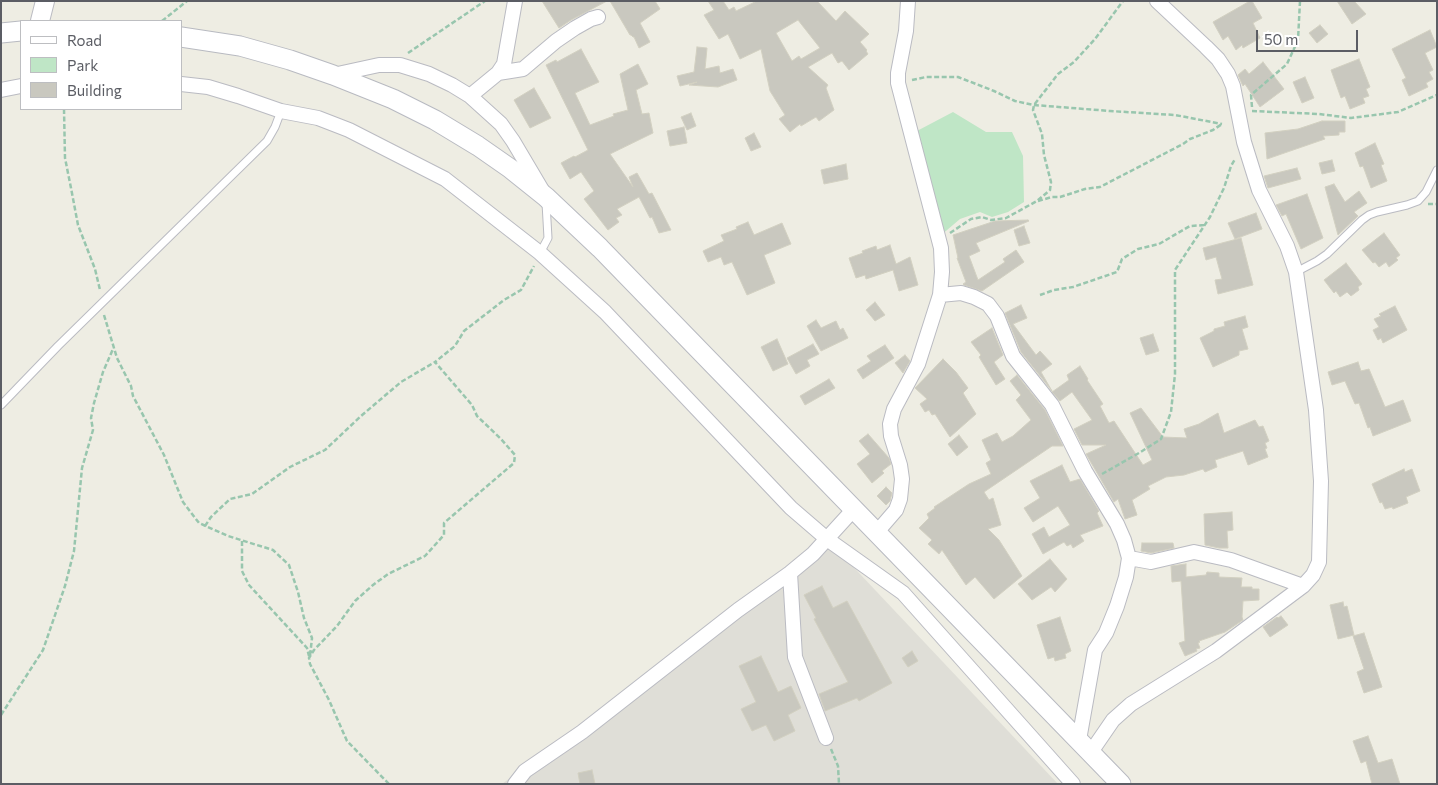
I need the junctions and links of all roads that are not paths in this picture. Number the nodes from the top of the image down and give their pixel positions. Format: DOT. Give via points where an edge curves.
graph roads {
  1 [pos="44,1"];
  2 [pos="515,1"];
  3 [pos="908,1"];
  4 [pos="1157,1"];
  5 [pos="598,17"];
  6 [pos="40,20"];
  7 [pos="20,31"];
  8 [pos="1,33"];
  9 [pos="182,37"];
  10 [pos="498,73"];
  11 [pos="333,75"];
  12 [pos="182,84"];
  13 [pos="20,86"];
  14 [pos="1,90"];
  15 [pos="470,96"];
  16 [pos="281,111"];
  17 [pos="1437,170"];
  18 [pos="546,197"];
  19 [pos="540,253"];
  20 [pos="1296,272"];
  21 [pos="940,294"];
  22 [pos="1,405"];
  23 [pos="854,509"];
  24 [pos="877,532"];
  25 [pos="827,539"];
  26 [pos="1129,558"];
  27 [pos="790,573"];
  28 [pos="1303,586"];
  29 [pos="826,738"];
  30 [pos="1085,746"];
  31 [pos="515,784"];
  32 [pos="1073,784"];
  33 [pos="1121,784"];
  1 -- 6 [label="street"];
  2 -- 10 [label="street" via="504,64"];
  3 -- 21 [label="street" via="898,83 941,248"];
  4 -- 20 [label="street" via="1218,59 1233,86 1244,142 1259,190"];
  5 -- 10 [label="street" via="575,28 523,68"];
  7 -- 8 [label="main road"];
  9 -- 11 [label="main road" via="240,46"];
  10 -- 15 [label="street"];
  11 -- 15 [label="street" via="379,65 400,65 428,74"];
  11 -- 18 [label="main road" via="435,120 478,146"];
  12 -- 16 [label="street" via="208,87"];
  13 -- 14 [label="street"];
  15 -- 18 [label="street" via="501,124"];
  16 -- 19 [label="street" via="318,118 349,130 445,179"];
  16 -- 22 [label="lane" via="267,141"];
  17 -- 20 [label="lane" via="1418,201 1369,215 1327,254"];
  18 -- 19 [label="lane" via="548,238"];
  18 -- 23 [label="main road" via="600,248"];
  19 -- 25 [label="street" via="605,312 791,508"];
  20 -- 28 [label="street" via="1316,410 1321,481 1319,562"];
  21 -- 24 [label="street" via="918,364 894,409 890,424 902,479 900,499 896,510"];
  21 -- 26 [label="street" via="961,293 974,297 988,304 998,316 1013,356 1052,405 1117,524"];
  23 -- 24 [label="main road"];
  23 -- 25 [label="street"];
  24 -- 30 [label="main road"];
  25 -- 27 [label="street"];
  25 -- 32 [label="street" via="903,594"];
  26 -- 28 [label="street" via="1151,562 1194,552 1231,560"];
  26 -- 30 [label="street" via="1117,606 1095,650"];
  27 -- 29 [label="street" via="795,657"];
  27 -- 31 [label="street" via="582,732 525,771"];
  28 -- 30 [label="street" via="1216,651 1131,704"];
  30 -- 33 [label="main road"];
}
